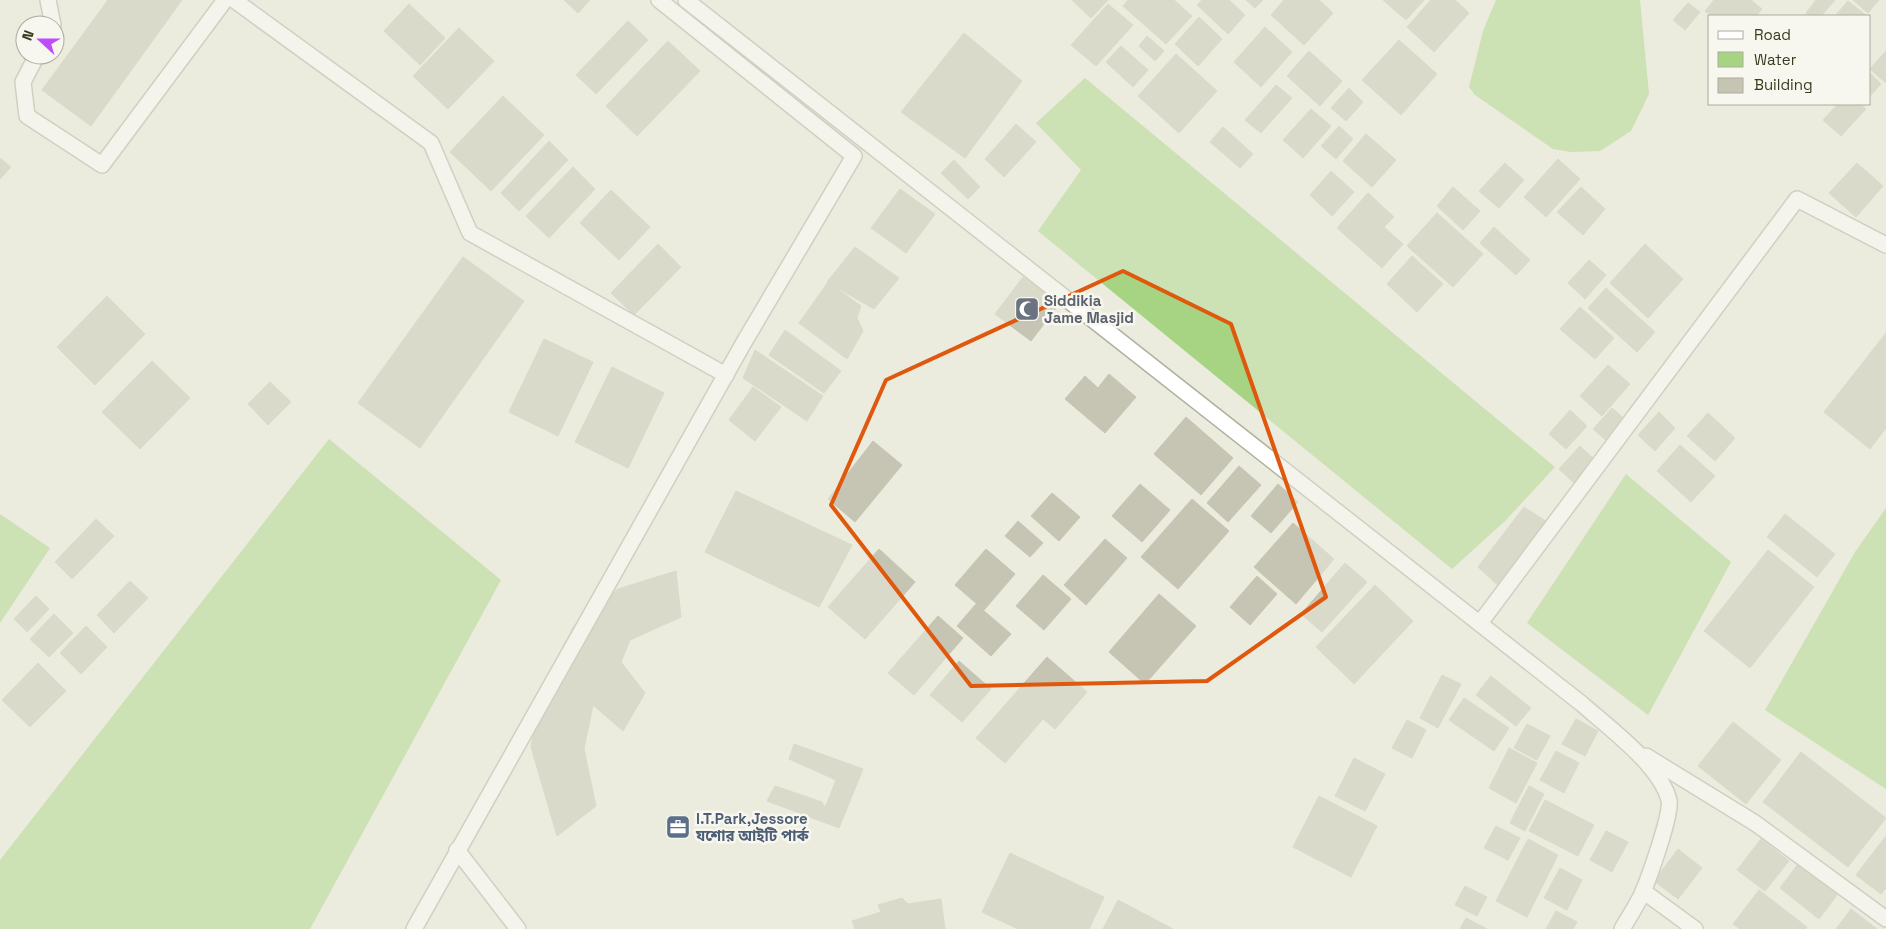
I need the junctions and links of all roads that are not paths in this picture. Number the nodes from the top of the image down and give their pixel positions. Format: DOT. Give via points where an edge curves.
graph roads {
  1 [pos="48,0"];
  2 [pos="225,0"];
  3 [pos="234,0"];
  4 [pos="659,0"];
  5 [pos="686,0"];
  6 [pos="50,15"];
  7 [pos="32,65"];
  8 [pos="1886,245"];
  9 [pos="726,376"];
  10 [pos="1480,623"];
  11 [pos="1631,748"];
  12 [pos="457,850"];
  13 [pos="1643,891"];
  14 [pos="1886,919"];
  15 [pos="414,929"];
  16 [pos="518,929"];
  17 [pos="1622,929"];
  18 [pos="1696,929"];
  1 -- 6 [label="street"];
  2 -- 7 [label="street" via="102,165 27,116 23,82"];
  3 -- 9 [label="street" via="431,143 470,233"];
  4 -- 9 [label="street" via="854,156"];
  5 -- 10 [label="street"];
  8 -- 10 [label="street" via="1797,199"];
  9 -- 12 [label="street"];
  10 -- 11 [label="street" via="1582,704"];
  11 -- 13 [label="street" via="1658,778 1669,801 1664,830"];
  11 -- 14 [label="street" via="1755,823"];
  12 -- 15 [label="street"];
  12 -- 16 [label="street"];
  13 -- 17 [label="street"];
  13 -- 18 [label="street"];
}
